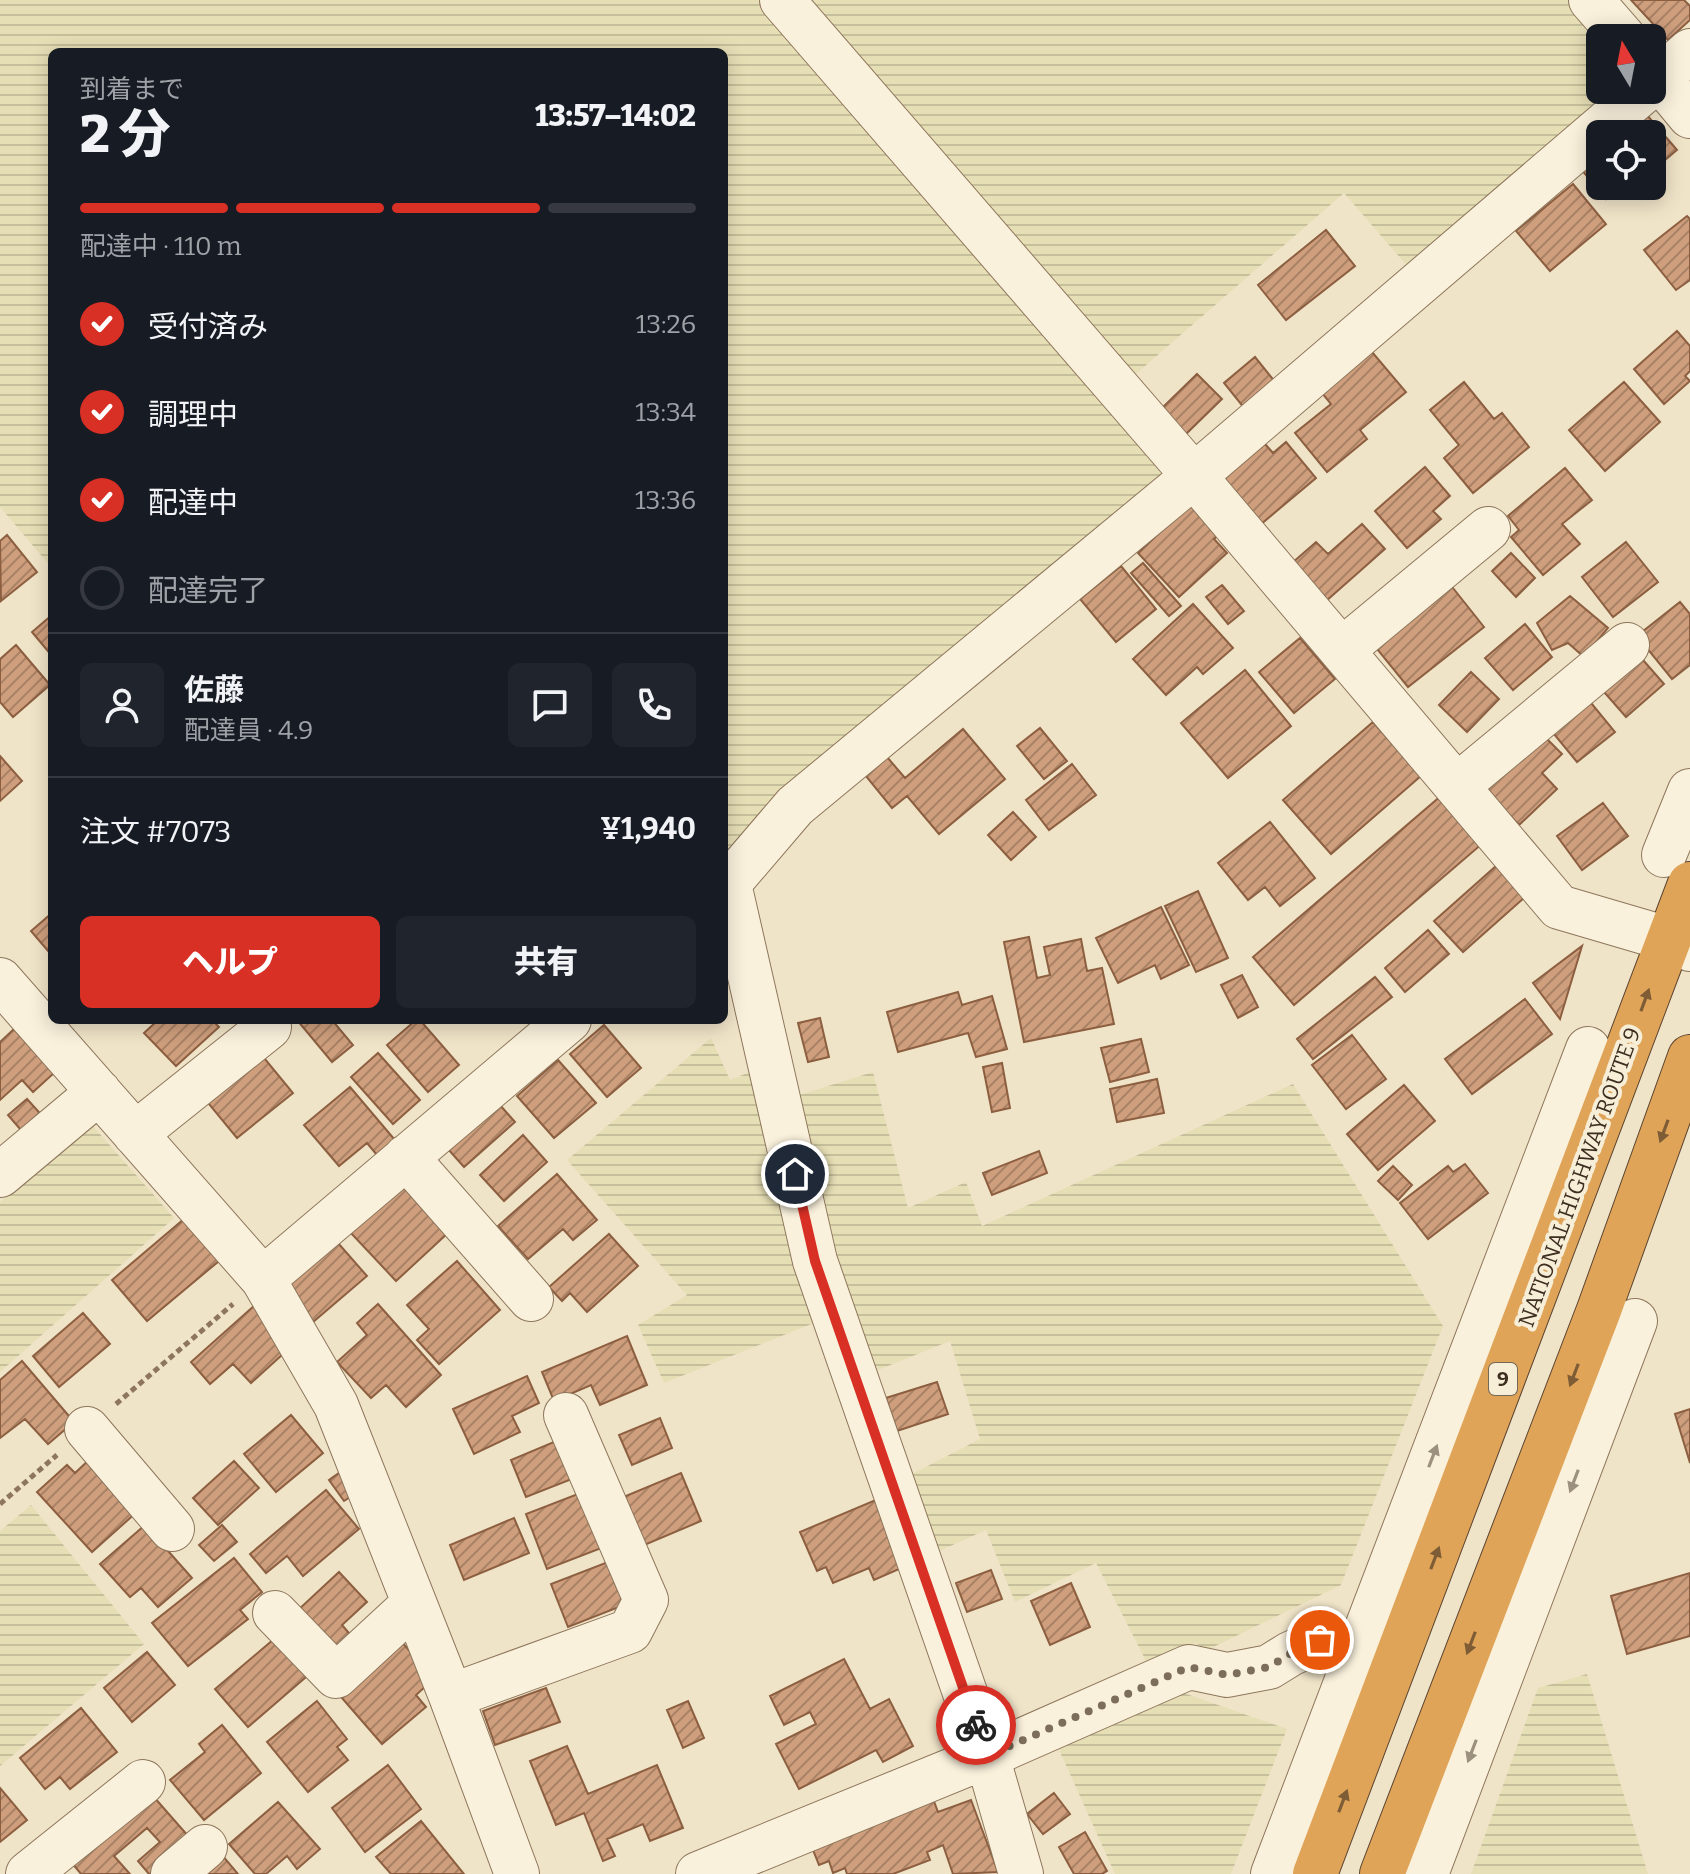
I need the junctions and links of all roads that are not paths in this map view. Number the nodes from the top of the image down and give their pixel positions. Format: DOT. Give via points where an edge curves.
graph roads {
  1 [pos="782,0"];
  2 [pos="1591,0"];
  3 [pos="1612,24"];
  4 [pos="1666,84"];
  5 [pos="1625,104"];
  6 [pos="1690,116"];
  7 [pos="1194,476"];
  8 [pos="1488,529"];
  9 [pos="1627,645"];
  10 [pos="1342,650"];
  11 [pos="1457,786"];
  12 [pos="1690,791"];
  13 [pos="1677,870"];
  14 [pos="728,884"];
  15 [pos="728,894"];
  16 [pos="1679,944"];
  17 [pos="0,980"];
  18 [pos="564,1024"];
  19 [pos="269,1027"];
  20 [pos="1588,1049"];
  21 [pos="1690,1057"];
  22 [pos="99,1092"];
  23 [pos="135,1134"];
  24 [pos="406,1157"];
  25 [pos="0,1175"];
  26 [pos="263,1279"];
  27 [pos="531,1299"];
  28 [pos="1617,1315"];
  29 [pos="1506,1372"];
  30 [pos="1450,1411"];
  31 [pos="566,1415"];
  32 [pos="87,1429"];
  33 [pos="172,1529"];
  34 [pos="414,1604"];
  35 [pos="275,1613"];
  36 [pos="1357,1656"];
  37 [pos="451,1696"];
  38 [pos="987,1756"];
  39 [pos="143,1782"];
  40 [pos="1285,1873"];
  41 [pos="28,1874"];
  42 [pos="517,1874"];
  43 [pos="698,1874"];
  44 [pos="1021,1874"];
  45 [pos="1382,1874"];
  46 [pos="1426,1874"];
  1 -- 7 [label="street"];
  2 -- 3 [label="street"];
  4 -- 6 [label="street"];
  5 -- 7 [label="street"];
  7 -- 10 [label="street"];
  7 -- 14 [label="street" via="795,806"];
  8 -- 10 [label="street"];
  9 -- 11 [label="street"];
  10 -- 11 [label="street"];
  11 -- 16 [label="street" via="1559,907"];
  12 -- 13 [label="street"];
  13 -- 16 [label="highway, NATIONAL HIGHWAY ROUTE 9 / 9"];
  15 -- 38 [label="street" via="815,1261"];
  29 -- 16 [label="highway, NATIONAL HIGHWAY ROUTE 9 / 9, one-way"];
  17 -- 22 [label="street"];
  18 -- 24 [label="street"];
  19 -- 23 [label="street"];
  20 -- 30 [label="street"];
  21 -- 28 [label="highway, one-way"];
  22 -- 23 [label="street"];
  22 -- 25 [label="street"];
  23 -- 26 [label="street"];
  24 -- 26 [label="street"];
  24 -- 27 [label="street"];
  26 -- 34 [label="street" via="336,1405"];
  28 -- 45 [label="highway, one-way"];
  28 -- 46 [label="street, one-way" via="1612,1382"];
  29 -- 30 [label="street"];
  40 -- 29 [label="highway, NATIONAL HIGHWAY ROUTE 9 / 9, one-way"];
  36 -- 30 [label="street, one-way"];
  31 -- 37 [label="street" via="646,1600 630,1631"];
  32 -- 33 [label="street"];
  34 -- 35 [label="street" via="336,1676"];
  34 -- 37 [label="street"];
  36 -- 38 [label="street" via="1320,1640 1269,1667 1227,1675 1189,1667"];
  36 -- 40 [label="street"];
  37 -- 42 [label="street"];
  38 -- 43 [label="street"];
  38 -- 44 [label="street"];
  39 -- 41 [label="street"];
}
